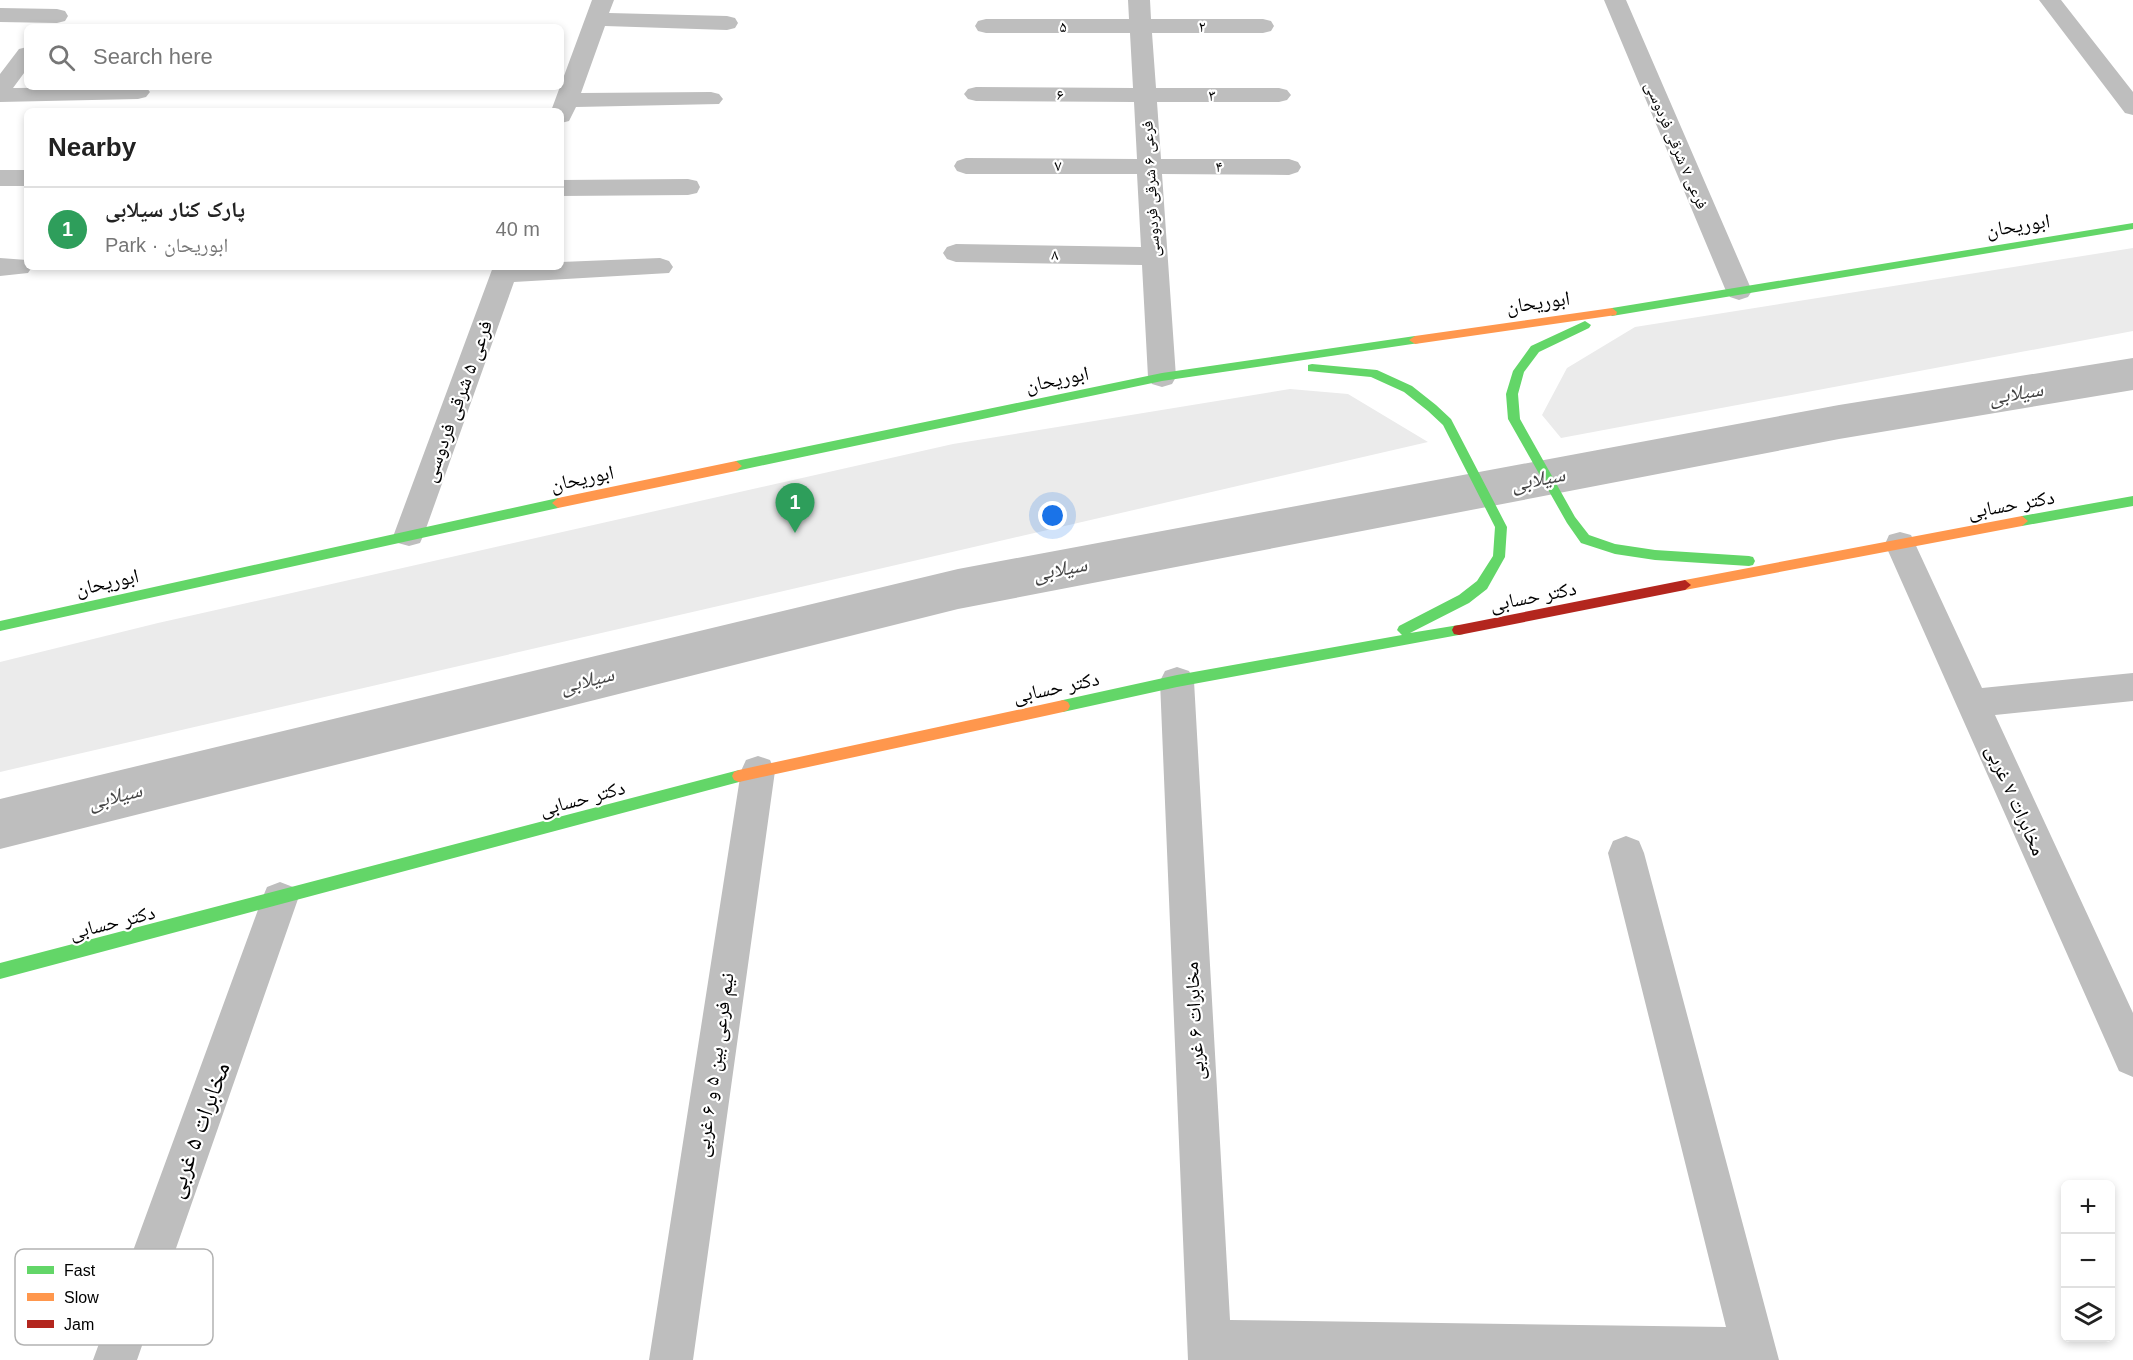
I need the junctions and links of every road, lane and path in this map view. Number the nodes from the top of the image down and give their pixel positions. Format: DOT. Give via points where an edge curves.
graph roads {
  1 [pos="1139,0"];
  2 [pos="1615,0"];
  3 [pos="2050,0"];
  4 [pos="600,9"];
  5 [pos="58,14"];
  6 [pos="0,15"];
  7 [pos="727,23"];
  8 [pos="986,26"];
  9 [pos="1141,26"];
  10 [pos="1263,26"];
  11 [pos="24,58"];
  12 [pos="2,86"];
  13 [pos="24,87"];
  14 [pos="93,90"];
  15 [pos="138,92"];
  16 [pos="976,94"];
  17 [pos="1145,94"];
  18 [pos="1279,95"];
  19 [pos="711,99"];
  20 [pos="564,108"];
  21 [pos="2133,108"];
  22 [pos="1149,165"];
  23 [pos="966,166"];
  24 [pos="1289,167"];
  25 [pos="0,178"];
  26 [pos="24,178"];
  27 [pos="688,187"];
  28 [pos="564,188"];
  29 [pos="2133,226"];
  30 [pos="956,253"];
  31 [pos="1155,256"];
  32 [pos="660,267"];
  33 [pos="564,269"];
  34 [pos="505,270"];
  35 [pos="1739,291"];
  36 [pos="1616,310"];
  37 [pos="1254,363"];
  38 [pos="1162,377"];
  39 [pos="2133,501"];
  40 [pos="409,534"];
  41 [pos="1900,544"];
  42 [pos="1795,563"];
  43 [pos="0,626"];
  44 [pos="1371,648"];
  45 [pos="1177,681"];
  46 [pos="2133,687"];
  47 [pos="1972,703"];
  48 [pos="758,771"];
  49 [pos="1626,853"];
  50 [pos="280,899"];
  51 [pos="0,971"];
  52 [pos="2133,1057"];
  53 [pos="155,1249"];
  54 [pos="120,1345"];
  55 [pos="1210,1351"];
  56 [pos="1755,1355"];
  57 [pos="115,1360"];
  58 [pos="670,1360"];
  1 -- 9 [label="street, فرعی ۶ شرقی فردوسی"];
  2 -- 35 [label="street, فرعی ۷ شرقی فردوسی"];
  3 -- 21 [label="street"];
  4 -- 7 [label="street"];
  4 -- 20 [label="street"];
  5 -- 6 [label="street"];
  8 -- 9 [label="street, ۵"];
  9 -- 10 [label="street, ۲"];
  9 -- 17 [label="street, فرعی ۶ شرقی فردوسی"];
  11 -- 12 [label="street"];
  12 -- 13 [label="street"];
  14 -- 15 [label="street"];
  16 -- 17 [label="street, ۶"];
  17 -- 18 [label="street, ۳"];
  17 -- 22 [label="street, فرعی ۶ شرقی فردوسی"];
  19 -- 20 [label="street"];
  22 -- 23 [label="street, ۷"];
  22 -- 24 [label="street, ۴"];
  22 -- 31 [label="street, فرعی ۶ شرقی فردوسی"];
  25 -- 26 [label="street"];
  27 -- 28 [label="street"];
  29 -- 35 [label="main road, ابوریحان"];
  30 -- 31 [label="street, ۸"];
  31 -- 38 [label="street, فرعی ۶ شرقی فردوسی"];
  32 -- 33 [label="street"];
  34 -- 40 [label="street, فرعی ۵ شرقی فردوسی"];
  35 -- 36 [label="main road, ابوریحان"];
  36 -- 37 [label="main road, ابوریحان"];
  36 -- 42 [label="main road" via="1535,349 1515,381 1514,419 1571,520 1585,539 1615,549"];
  37 -- 38 [label="main road, ابوریحان"];
  37 -- 44 [label="main road" via="1373,374 1408,389 1447,422 1501,527 1499,557 1482,585 1464,599"];
  38 -- 40 [label="main road, ابوریحان"];
  39 -- 41 [label="main road, دکتر حسابی"];
  40 -- 43 [label="main road, ابوریحان"];
  41 -- 42 [label="main road, دکتر حسابی"];
  41 -- 47 [label="street, مخابرات ۷ غربی"];
  42 -- 44 [label="main road, دکتر حسابی"];
  44 -- 45 [label="main road, دکتر حسابی"];
  45 -- 48 [label="main road, دکتر حسابی"];
  45 -- 55 [label="street, مخابرات ۶ غربی"];
  46 -- 47 [label="street"];
  47 -- 52 [label="street, مخابرات ۷ غربی"];
  48 -- 50 [label="main road, دکتر حسابی"];
  48 -- 58 [label="street, نیم فرعی بین ۵ و ۶ غربی"];
  49 -- 56 [label="street"];
  50 -- 51 [label="main road, دکتر حسابی"];
  50 -- 53 [label="street, مخابرات ۵ غربی"];
  54 -- 57 [label="street, مخابرات ۵ غربی"];
  55 -- 56 [label="street"];
}
